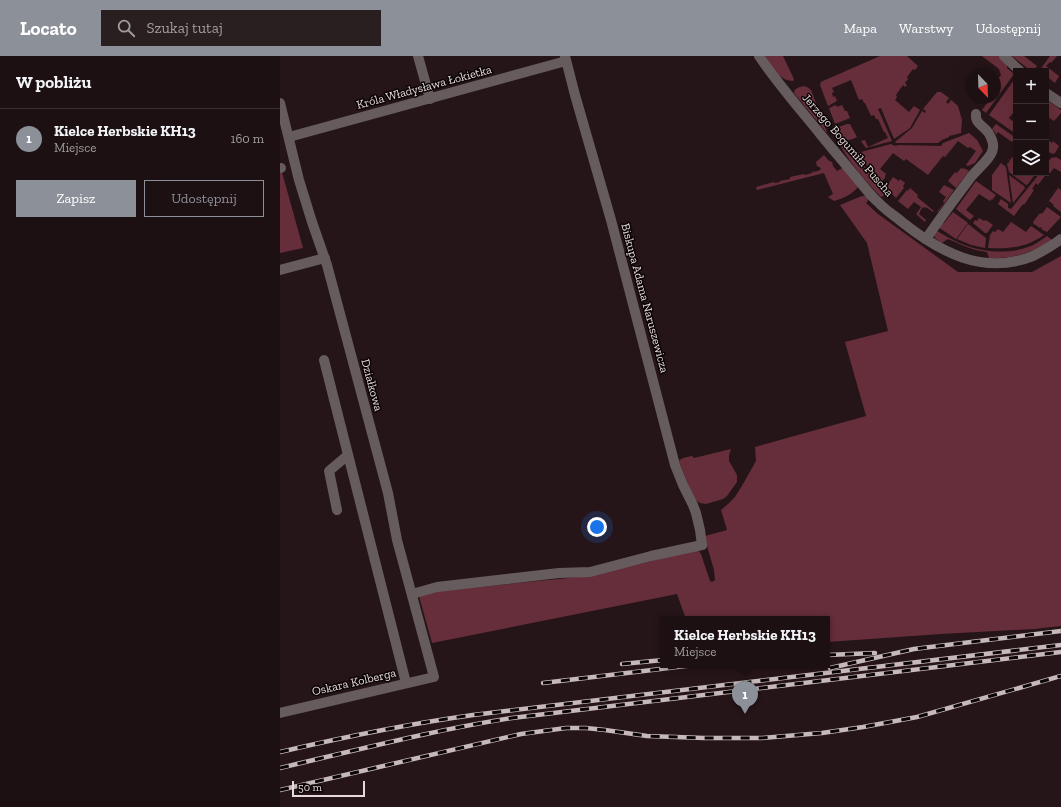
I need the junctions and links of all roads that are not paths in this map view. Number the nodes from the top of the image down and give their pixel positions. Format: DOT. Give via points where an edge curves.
graph roads {
  1 [pos="418,56"];
  2 [pos="759,56"];
  3 [pos="1004,56"];
  4 [pos="566,59"];
  5 [pos="1017,68"];
  6 [pos="1049,95"];
  7 [pos="430,99"];
  8 [pos="280,103"];
  9 [pos="1061,103"];
  10 [pos="976,114"];
  11 [pos="289,137"];
  12 [pos="926,239"];
  13 [pos="1061,239"];
  14 [pos="325,258"];
  15 [pos="280,270"];
  16 [pos="324,360"];
  17 [pos="348,455"];
  18 [pos="337,510"];
  19 [pos="412,594"];
  20 [pos="434,677"];
  21 [pos="406,683"];
  22 [pos="280,713"];
  1 -- 7 [label="street"];
  2 -- 12 [label="street, Jerzego Bogumiła Puscha" via="784,91 877,202"];
  3 -- 5 [label="street"];
  4 -- 7 [label="street, Króla Władysława Łokietka"];
  4 -- 19 [label="street, Biskupa Adama Naruszewicza" via="675,465 696,513 702,545 590,572 559,573 437,587"];
  6 -- 9 [label="street"];
  7 -- 11 [label="street, Króla Władysława Łokietka"];
  8 -- 11 [label="street, Działkowa"];
  10 -- 12 [label="street" via="977,121 991,138 993,150"];
  11 -- 14 [label="street, Działkowa" via="299,180"];
  12 -- 13 [label="street, Jerzego Bogumiła Puscha" via="962,258 994,263 1027,258 1044,251"];
  14 -- 15 [label="street"];
  14 -- 19 [label="street, Działkowa" via="388,493"];
  16 -- 17 [label="street"];
  17 -- 18 [label="street" via="329,471"];
  17 -- 21 [label="street"];
  19 -- 20 [label="street, Działkowa"];
  20 -- 21 [label="street, Oskara Kolberga"];
  21 -- 22 [label="street, Oskara Kolberga"];
}
